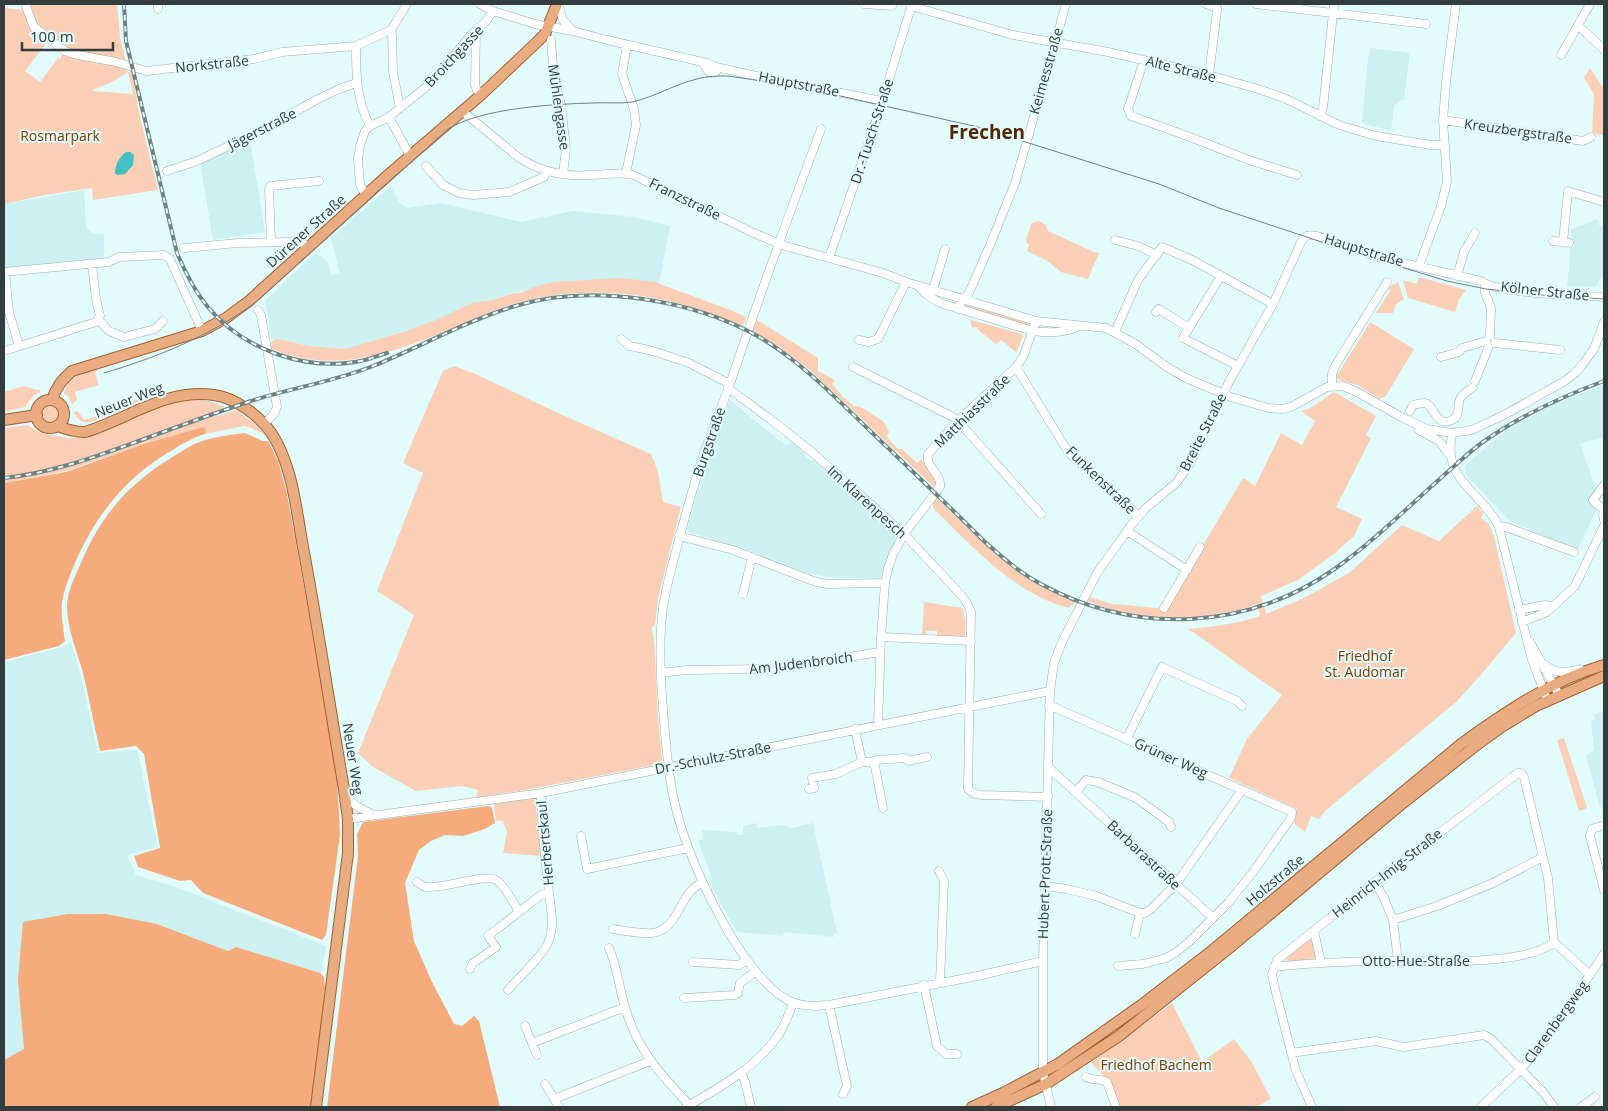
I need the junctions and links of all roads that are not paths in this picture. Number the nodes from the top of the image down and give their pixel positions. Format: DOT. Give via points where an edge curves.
graph roads {
  1 [pos="25,4"];
  2 [pos="407,4"];
  3 [pos="480,4"];
  4 [pos="557,4"];
  5 [pos="864,4"];
  6 [pos="1066,4"];
  7 [pos="1206,4"];
  8 [pos="1256,4"];
  9 [pos="1456,4"];
  10 [pos="1590,4"];
  11 [pos="912,5"];
  12 [pos="892,6"];
  13 [pos="1334,8"];
  14 [pos="493,11"];
  15 [pos="1426,24"];
  16 [pos="1578,25"];
  17 [pos="548,27"];
  18 [pos="391,30"];
  19 [pos="476,30"];
  20 [pos="573,31"];
  21 [pos="551,40"];
  22 [pos="1054,43"];
  23 [pos="627,45"];
  24 [pos="356,46"];
  25 [pos="1604,50"];
  26 [pos="1561,55"];
  27 [pos="1144,60"];
  28 [pos="1209,75"];
  29 [pos="356,84"];
  30 [pos="481,95"];
  31 [pos="882,101"];
  32 [pos="400,108"];
  33 [pos="462,111"];
  34 [pos="1320,116"];
  35 [pos="388,117"];
  36 [pos="1444,120"];
  37 [pos="370,126"];
  38 [pos="821,128"];
  39 [pos="1591,136"];
  40 [pos="1445,145"];
  41 [pos="410,156"];
  42 [pos="426,166"];
  43 [pos="167,171"];
  44 [pos="546,171"];
  45 [pos="626,173"];
  46 [pos="563,174"];
  47 [pos="1297,175"];
  48 [pos="319,181"];
  49 [pos="366,195"];
  50 [pos="1604,202"];
  51 [pos="1475,233"];
  52 [pos="1309,235"];
  53 [pos="1115,240"];
  54 [pos="1553,241"];
  55 [pos="271,242"];
  56 [pos="779,243"];
  57 [pos="184,248"];
  58 [pos="309,248"];
  59 [pos="945,249"];
  60 [pos="1157,255"];
  61 [pos="829,258"];
  62 [pos="92,264"];
  63 [pos="1419,266"];
  64 [pos="4,272"];
  65 [pos="1221,276"];
  66 [pos="1457,276"];
  67 [pos="906,282"];
  68 [pos="1387,282"];
  69 [pos="1485,284"];
  70 [pos="917,286"];
  71 [pos="933,290"];
  72 [pos="1604,297"];
  73 [pos="961,299"];
  74 [pos="1273,304"];
  75 [pos="958,309"];
  76 [pos="258,310"];
  77 [pos="1156,312"];
  78 [pos="98,319"];
  79 [pos="163,321"];
  80 [pos="1036,321"];
  81 [pos="1604,322"];
  82 [pos="1080,326"];
  83 [pos="1189,328"];
  84 [pos="202,331"];
  85 [pos="1033,331"];
  86 [pos="1115,332"];
  87 [pos="621,339"];
  88 [pos="859,340"];
  89 [pos="1490,342"];
  90 [pos="19,346"];
  91 [pos="1560,350"];
  92 [pos="4,351"];
  93 [pos="1441,357"];
  94 [pos="1238,366"];
  95 [pos="853,367"];
  96 [pos="1016,367"];
  97 [pos="729,386"];
  98 [pos="1332,386"];
  99 [pos="1223,394"];
  100 [pos="52,400"];
  101 [pos="1410,411"];
  102 [pos="37,416"];
  103 [pos="1403,418"];
  104 [pos="4,420"];
  105 [pos="958,421"];
  106 [pos="264,424"];
  107 [pos="58,426"];
  108 [pos="1452,433"];
  109 [pos="1451,457"];
  110 [pos="1604,485"];
  111 [pos="1604,509"];
  112 [pos="1041,514"];
  113 [pos="1139,516"];
  114 [pos="1604,520"];
  115 [pos="1604,526"];
  116 [pos="1499,527"];
  117 [pos="1126,531"];
  118 [pos="904,534"];
  119 [pos="680,536"];
  120 [pos="1200,547"];
  121 [pos="1574,552"];
  122 [pos="752,557"];
  123 [pos="1187,570"];
  124 [pos="885,584"];
  125 [pos="743,594"];
  126 [pos="1552,606"];
  127 [pos="1164,608"];
  128 [pos="1519,610"];
  129 [pos="1522,622"];
  130 [pos="1526,636"];
  131 [pos="881,637"];
  132 [pos="971,641"];
  133 [pos="1062,642"];
  134 [pos="880,652"];
  135 [pos="1542,663"];
  136 [pos="1604,665"];
  137 [pos="1592,669"];
  138 [pos="661,673"];
  139 [pos="1604,676"];
  140 [pos="1556,690"];
  141 [pos="1050,691"];
  142 [pos="1545,696"];
  143 [pos="1049,705"];
  144 [pos="1242,706"];
  145 [pos="969,707"];
  146 [pos="878,724"];
  147 [pos="855,729"];
  148 [pos="1127,738"];
  149 [pos="927,757"];
  150 [pos="862,762"];
  151 [pos="871,762"];
  152 [pos="669,767"];
  153 [pos="1048,767"];
  154 [pos="809,789"];
  155 [pos="1242,790"];
  156 [pos="1076,792"];
  157 [pos="541,793"];
  158 [pos="345,797"];
  159 [pos="1048,797"];
  160 [pos="883,808"];
  161 [pos="374,815"];
  162 [pos="348,818"];
  163 [pos="1604,825"];
  164 [pos="1171,827"];
  165 [pos="581,836"];
  166 [pos="688,848"];
  167 [pos="1543,857"];
  168 [pos="939,870"];
  169 [pos="416,882"];
  170 [pos="1375,882"];
  171 [pos="702,883"];
  172 [pos="1176,884"];
  173 [pos="1045,886"];
  174 [pos="1604,890"];
  175 [pos="549,893"];
  176 [pos="519,912"];
  177 [pos="1140,913"];
  178 [pos="1213,918"];
  179 [pos="1393,920"];
  180 [pos="613,929"];
  181 [pos="1314,931"];
  182 [pos="1136,934"];
  183 [pos="1554,942"];
  184 [pos="609,948"];
  185 [pos="1604,954"];
  186 [pos="747,960"];
  187 [pos="1398,960"];
  188 [pos="1043,961"];
  189 [pos="694,962"];
  190 [pos="1321,962"];
  191 [pos="1118,966"];
  192 [pos="1274,967"];
  193 [pos="470,969"];
  194 [pos="756,971"];
  195 [pos="1590,975"];
  196 [pos="940,983"];
  197 [pos="924,985"];
  198 [pos="508,990"];
  199 [pos="684,998"];
  200 [pos="793,1003"];
  201 [pos="829,1005"];
  202 [pos="625,1007"];
  203 [pos="525,1026"];
  204 [pos="532,1043"];
  205 [pos="1291,1052"];
  206 [pos="956,1054"];
  207 [pos="537,1055"];
  208 [pos="650,1061"];
  209 [pos="1521,1069"];
  210 [pos="741,1072"];
  211 [pos="1043,1073"];
  212 [pos="1086,1077"];
  213 [pos="545,1084"];
  214 [pos="1046,1084"];
  215 [pos="844,1094"];
  216 [pos="1595,1097"];
  217 [pos="554,1099"];
  218 [pos="687,1106"];
  219 [pos="316,1107"];
  220 [pos="559,1107"];
  221 [pos="751,1107"];
  222 [pos="972,1107"];
  223 [pos="996,1107"];
  224 [pos="1051,1107"];
  225 [pos="1116,1107"];
  226 [pos="1312,1107"];
  227 [pos="1482,1107"];
  228 [pos="1554,1107"];
  229 [pos="1581,1107"];
  1 -- 24 [label="street, Norkstraße" via="34,27 65,51 150,70 254,59 282,52"];
  2 -- 18 [label="street"];
  3 -- 14 [label="street, Hauptstraße"];
  4 -- 17 [label="main road, Dürener Straße"];
  4 -- 20 [label="street" via="562,20"];
  5 -- 12 [label="street"];
  6 -- 22 [label="street, Keimesstraße"];
  7 -- 28 [label="street" via="1217,8"];
  8 -- 13 [label="street"];
  9 -- 36 [label="street"];
  10 -- 16 [label="street"];
  11 -- 22 [label="street, Alte Straße" via="1013,36"];
  11 -- 31 [label="street, Dr.-Tusch-Straße"];
  13 -- 15 [label="street"];
  13 -- 34 [label="street"];
  14 -- 17 [label="street, Hauptstraße"];
  14 -- 19 [label="street, Broichgasse"];
  16 -- 25 [label="street"];
  16 -- 26 [label="street"];
  17 -- 20 [label="street, Hauptstraße"];
  17 -- 30 [label="main road, Dürener Straße" via="545,34"];
  18 -- 24 [label="street, Norkstraße"];
  18 -- 32 [label="street" via="393,72"];
  19 -- 30 [label="street" via="475,85"];
  19 -- 32 [label="street, Broichgasse" via="439,75"];
  20 -- 23 [label="street, Hauptstraße"];
  21 -- 46 [label="street, Mühlengasse" via="566,149"];
  22 -- 27 [label="street, Alte Straße"];
  22 -- 73 [label="street, Keimesstraße" via="1015,183 968,295"];
  23 -- 31 [label="street, Hauptstraße" via="702,62 711,74 716,72 716,67"];
  23 -- 45 [label="street" via="622,74 636,125"];
  24 -- 29 [label="street"];
  27 -- 28 [label="street, Alte Straße"];
  27 -- 47 [label="street" via="1128,109 1134,118"];
  28 -- 34 [label="street, Alte Straße" via="1284,98"];
  29 -- 37 [label="street"];
  29 -- 43 [label="street, Jägerstraße" via="318,99 220,150"];
  30 -- 33 [label="main road, Dürener Straße"];
  31 -- 61 [label="street, Dr.-Tusch-Straße"];
  32 -- 35 [label="street, Broichgasse"];
  33 -- 41 [label="main road, Dürener Straße"];
  33 -- 44 [label="street, Franzstraße" via="526,163"];
  34 -- 40 [label="street, Alte Straße" via="1376,136"];
  35 -- 37 [label="street, Broichgasse"];
  35 -- 41 [label="street"];
  36 -- 39 [label="street, Kreuzbergstraße" via="1583,141"];
  36 -- 40 [label="street"];
  37 -- 49 [label="street" via="363,137 358,159 360,185"];
  38 -- 56 [label="street, Burgstraße"];
  40 -- 63 [label="street" via="1447,182"];
  41 -- 49 [label="main road, Dürener Straße"];
  42 -- 44 [label="street" via="443,185 460,194 472,195 509,192 544,177"];
  44 -- 46 [label="street, Franzstraße"];
  45 -- 46 [label="street, Franzstraße"];
  45 -- 56 [label="street, Franzstraße"];
  48 -- 55 [label="street" via="270,186"];
  49 -- 58 [label="main road, Dürener Straße"];
  50 -- 54 [label="street" via="1568,191 1566,243"];
  51 -- 66 [label="street" via="1464,252"];
  52 -- 63 [label="street, Hauptstraße"];
  52 -- 74 [label="street, Breite Straße" via="1302,240 1291,261"];
  53 -- 60 [label="street"];
  55 -- 57 [label="street"];
  55 -- 58 [label="street" via="298,242"];
  56 -- 61 [label="street, Franzstraße"];
  56 -- 97 [label="street, Burgstraße"];
  58 -- 84 [label="main road, Dürener Straße" via="249,301"];
  59 -- 71 [label="street"];
  60 -- 65 [label="street" via="1162,247"];
  60 -- 86 [label="street" via="1138,280"];
  61 -- 67 [label="street, Franzstraße"];
  62 -- 64 [label="street"];
  62 -- 78 [label="street"];
  62 -- 84 [label="street" via="118,257 166,256"];
  63 -- 66 [label="street, Kölner Straße"];
  64 -- 90 [label="street" via="9,312"];
  65 -- 74 [label="street"];
  65 -- 83 [label="street"];
  66 -- 69 [label="street, Kölner Straße"];
  67 -- 70 [label="street, Franzstraße"];
  67 -- 88 [label="street" via="878,338 869,342"];
  68 -- 98 [label="street" via="1334,366"];
  69 -- 72 [label="street, Kölner Straße"];
  69 -- 89 [label="street, Kölner Straße" via="1491,308"];
  70 -- 71 [label="street"];
  70 -- 75 [label="street" via="940,303"];
  71 -- 73 [label="street"];
  73 -- 75 [label="street, Keimesstraße"];
  73 -- 80 [label="street"];
  74 -- 94 [label="street, Breite Straße"];
  75 -- 85 [label="street"];
  76 -- 106 [label="street" via="277,406"];
  77 -- 83 [label="street" via="1159,309"];
  78 -- 79 [label="street" via="110,331 124,337 155,329"];
  78 -- 90 [label="street" via="92,324"];
  80 -- 82 [label="street"];
  80 -- 85 [label="street, Matthiasstraße"];
  81 -- 108 [label="street" via="1600,337 1575,373 1492,421 1472,430"];
  82 -- 85 [label="street" via="1071,330"];
  82 -- 86 [label="street" via="1102,327"];
  83 -- 94 [label="street" via="1183,338"];
  84 -- 100 [label="main road, Dürener Straße" via="72,371 61,381"];
  85 -- 96 [label="street, Matthiasstraße"];
  86 -- 99 [label="street" via="1177,374"];
  87 -- 97 [label="street, Im Klarenpesch" via="630,346 689,363"];
  89 -- 91 [label="street"];
  89 -- 93 [label="street"];
  89 -- 101 [label="street, Kölner Straße" via="1474,385 1461,396 1458,414 1453,420 1438,418 1426,403 1413,405"];
  90 -- 92 [label="street"];
  94 -- 99 [label="street, Breite Straße"];
  95 -- 105 [label="street"];
  96 -- 105 [label="street, Matthiasstraße"];
  96 -- 113 [label="street, Funkenstraße" via="1073,457"];
  97 -- 118 [label="street, Im Klarenpesch" via="797,440"];
  97 -- 119 [label="street, Burgstraße" via="705,450"];
  98 -- 99 [label="street" via="1283,409 1262,407"];
  98 -- 103 [label="street" via="1349,388"];
  99 -- 113 [label="street, Breite Straße" via="1183,475"];
  100 -- 102 [label="main road" via="38,407"];
  100 -- 107 [label="main road" via="60,404 64,412"];
  102 -- 104 [label="main road"];
  102 -- 107 [label="main road" via="44,427"];
  103 -- 108 [label="street" via="1427,429"];
  103 -- 109 [label="street" via="1436,438"];
  105 -- 112 [label="street"];
  105 -- 118 [label="street, Matthiasstraße" via="928,454 928,464 939,478 940,487"];
  106 -- 107 [label="main road, Neuer Weg" via="230,400 204,394 159,401 85,432"];
  106 -- 158 [label="main road, Neuer Weg" via="284,458 290,480"];
  108 -- 109 [label="street"];
  109 -- 116 [label="street" via="1461,479"];
  110 -- 111 [label="street" via="1593,500"];
  111 -- 114 [label="street"];
  113 -- 117 [label="street, Breite Straße"];
  115 -- 126 [label="street" via="1575,586"];
  116 -- 121 [label="street"];
  116 -- 128 [label="street"];
  117 -- 123 [label="street"];
  117 -- 133 [label="street, Breite Straße" via="1096,573"];
  118 -- 124 [label="street, Matthiasstraße" via="893,554"];
  118 -- 132 [label="street, Im Klarenpesch" via="967,603"];
  119 -- 122 [label="street"];
  119 -- 138 [label="street, Burgstraße" via="663,607"];
  120 -- 123 [label="street"];
  122 -- 124 [label="street" via="816,582"];
  122 -- 125 [label="street"];
  123 -- 127 [label="street"];
  124 -- 131 [label="street, Matthiasstraße"];
  126 -- 128 [label="street"];
  126 -- 129 [label="street" via="1547,612"];
  128 -- 129 [label="street"];
  129 -- 130 [label="street"];
  130 -- 135 [label="street"];
  130 -- 142 [label="street"];
  131 -- 132 [label="street"];
  131 -- 134 [label="street, Matthiasstraße"];
  132 -- 145 [label="street, Im Klarenpesch"];
  133 -- 141 [label="street, Hubert-Prott-Straße" via="1054,663"];
  134 -- 138 [label="street, Am Judenbroich" via="774,669 703,669"];
  134 -- 146 [label="street, Matthiasstraße"];
  135 -- 137 [label="street, Holzstraße" via="1560,672"];
  135 -- 140 [label="street"];
  136 -- 137 [label="main road, Holzstraße"];
  137 -- 140 [label="main road, Holzstraße"];
  138 -- 152 [label="street, Burgstraße"];
  139 -- 140 [label="main road, Holzstraße"];
  140 -- 142 [label="main road, Holzstraße"];
  141 -- 143 [label="street, Hubert-Prott-Straße"];
  141 -- 145 [label="street, Dr.-Schultz-Straße"];
  142 -- 211 [label="main road, Holzstraße" via="1498,718 1461,744 1209,953 1140,1006"];
  142 -- 214 [label="main road, Holzstraße" via="1456,761 1126,1030"];
  143 -- 148 [label="street, Grüner Weg"];
  143 -- 153 [label="street, Hubert-Prott-Straße"];
  144 -- 148 [label="street" via="1162,667"];
  145 -- 146 [label="street, Dr.-Schultz-Straße"];
  145 -- 159 [label="street, Im Klarenpesch" via="967,784 970,792"];
  146 -- 147 [label="street, Dr.-Schultz-Straße"];
  147 -- 150 [label="street"];
  147 -- 152 [label="street, Dr.-Schultz-Straße"];
  148 -- 155 [label="street, Grüner Weg"];
  149 -- 151 [label="street"];
  150 -- 151 [label="street"];
  150 -- 154 [label="street" via="836,774 812,778 814,788"];
  151 -- 160 [label="street" via="875,766"];
  152 -- 157 [label="street, Dr.-Schultz-Straße"];
  152 -- 166 [label="street, Burgstraße" via="674,801"];
  153 -- 156 [label="street, Barbarastraße"];
  153 -- 159 [label="street, Hubert-Prott-Straße"];
  155 -- 172 [label="street"];
  155 -- 178 [label="street, Grüner Weg" via="1292,812 1291,818 1253,872"];
  156 -- 164 [label="street" via="1086,780 1098,782 1136,798 1169,822"];
  156 -- 172 [label="street, Barbarastraße"];
  157 -- 161 [label="street, Dr.-Schultz-Straße"];
  157 -- 175 [label="street, Herbertskaul"];
  158 -- 161 [label="street"];
  158 -- 162 [label="main road, Neuer Weg"];
  159 -- 173 [label="street, Hubert-Prott-Straße"];
  161 -- 162 [label="street, Dr.-Schultz-Straße"];
  162 -- 219 [label="main road, Neuer Weg" via="348,853"];
  163 -- 174 [label="street" via="1592,829 1590,836"];
  165 -- 166 [label="street" via="587,869"];
  166 -- 171 [label="street, Burgstraße"];
  167 -- 170 [label="street, Heinrich-Imig-Straße" via="1521,773 1507,780"];
  167 -- 179 [label="street" via="1493,883"];
  167 -- 183 [label="street"];
  168 -- 196 [label="street" via="944,881"];
  169 -- 176 [label="street" via="426,887 446,886 494,878"];
  170 -- 179 [label="street"];
  170 -- 181 [label="street, Heinrich-Imig-Straße"];
  171 -- 180 [label="street" via="694,886 676,917 658,931 646,933"];
  171 -- 186 [label="street, Burgstraße"];
  172 -- 177 [label="street" via="1151,910"];
  172 -- 178 [label="street, Barbarastraße"];
  173 -- 177 [label="street" via="1091,895"];
  173 -- 188 [label="street, Hubert-Prott-Straße"];
  175 -- 176 [label="street, Herbertskaul" via="541,895"];
  175 -- 198 [label="street, Herbertskaul" via="553,915 548,942"];
  176 -- 193 [label="street, Herbertskaul" via="488,936 496,947 472,963"];
  177 -- 182 [label="street"];
  178 -- 191 [label="street" via="1166,958"];
  179 -- 187 [label="street"];
  181 -- 190 [label="street"];
  181 -- 192 [label="street, Heinrich-Imig-Straße" via="1283,955"];
  183 -- 187 [label="street, Otto-Hue-Straße" via="1540,951 1518,956 1447,962"];
  183 -- 195 [label="street"];
  184 -- 202 [label="street"];
  185 -- 195 [label="street, Clarenbergweg"];
  186 -- 189 [label="street" via="739,965"];
  186 -- 194 [label="street, Burgstraße"];
  187 -- 190 [label="street, Otto-Hue-Straße"];
  188 -- 196 [label="street"];
  188 -- 211 [label="street, Hubert-Prott-Straße"];
  190 -- 192 [label="street, Otto-Hue-Straße"];
  192 -- 205 [label="street" via="1274,986"];
  194 -- 199 [label="street" via="740,983 735,996"];
  194 -- 200 [label="street, Burgstraße" via="775,992"];
  195 -- 209 [label="street, Clarenbergweg" via="1553,1030"];
  196 -- 197 [label="street"];
  197 -- 201 [label="street"];
  197 -- 206 [label="street" via="937,1046 946,1054"];
  200 -- 201 [label="street"];
  200 -- 210 [label="street" via="774,1042"];
  201 -- 215 [label="street" via="847,1086"];
  202 -- 204 [label="street"];
  202 -- 208 [label="street" via="634,1034"];
  203 -- 204 [label="street"];
  204 -- 207 [label="street"];
  205 -- 209 [label="street" via="1376,1041 1404,1047 1484,1035 1491,1038"];
  205 -- 226 [label="street"];
  208 -- 217 [label="street"];
  208 -- 218 [label="street"];
  209 -- 227 [label="street, Clarenbergweg"];
  209 -- 228 [label="street"];
  210 -- 218 [label="street"];
  210 -- 221 [label="street"];
  211 -- 214 [label="street, Hubert-Prott-Straße"];
  211 -- 222 [label="main road, Holzstraße"];
  212 -- 225 [label="street" via="1107,1082"];
  213 -- 217 [label="street"];
  214 -- 223 [label="main road, Holzstraße"];
  214 -- 224 [label="street, Hubert-Prott-Straße"];
  216 -- 229 [label="street"];
  217 -- 220 [label="street"];
}
